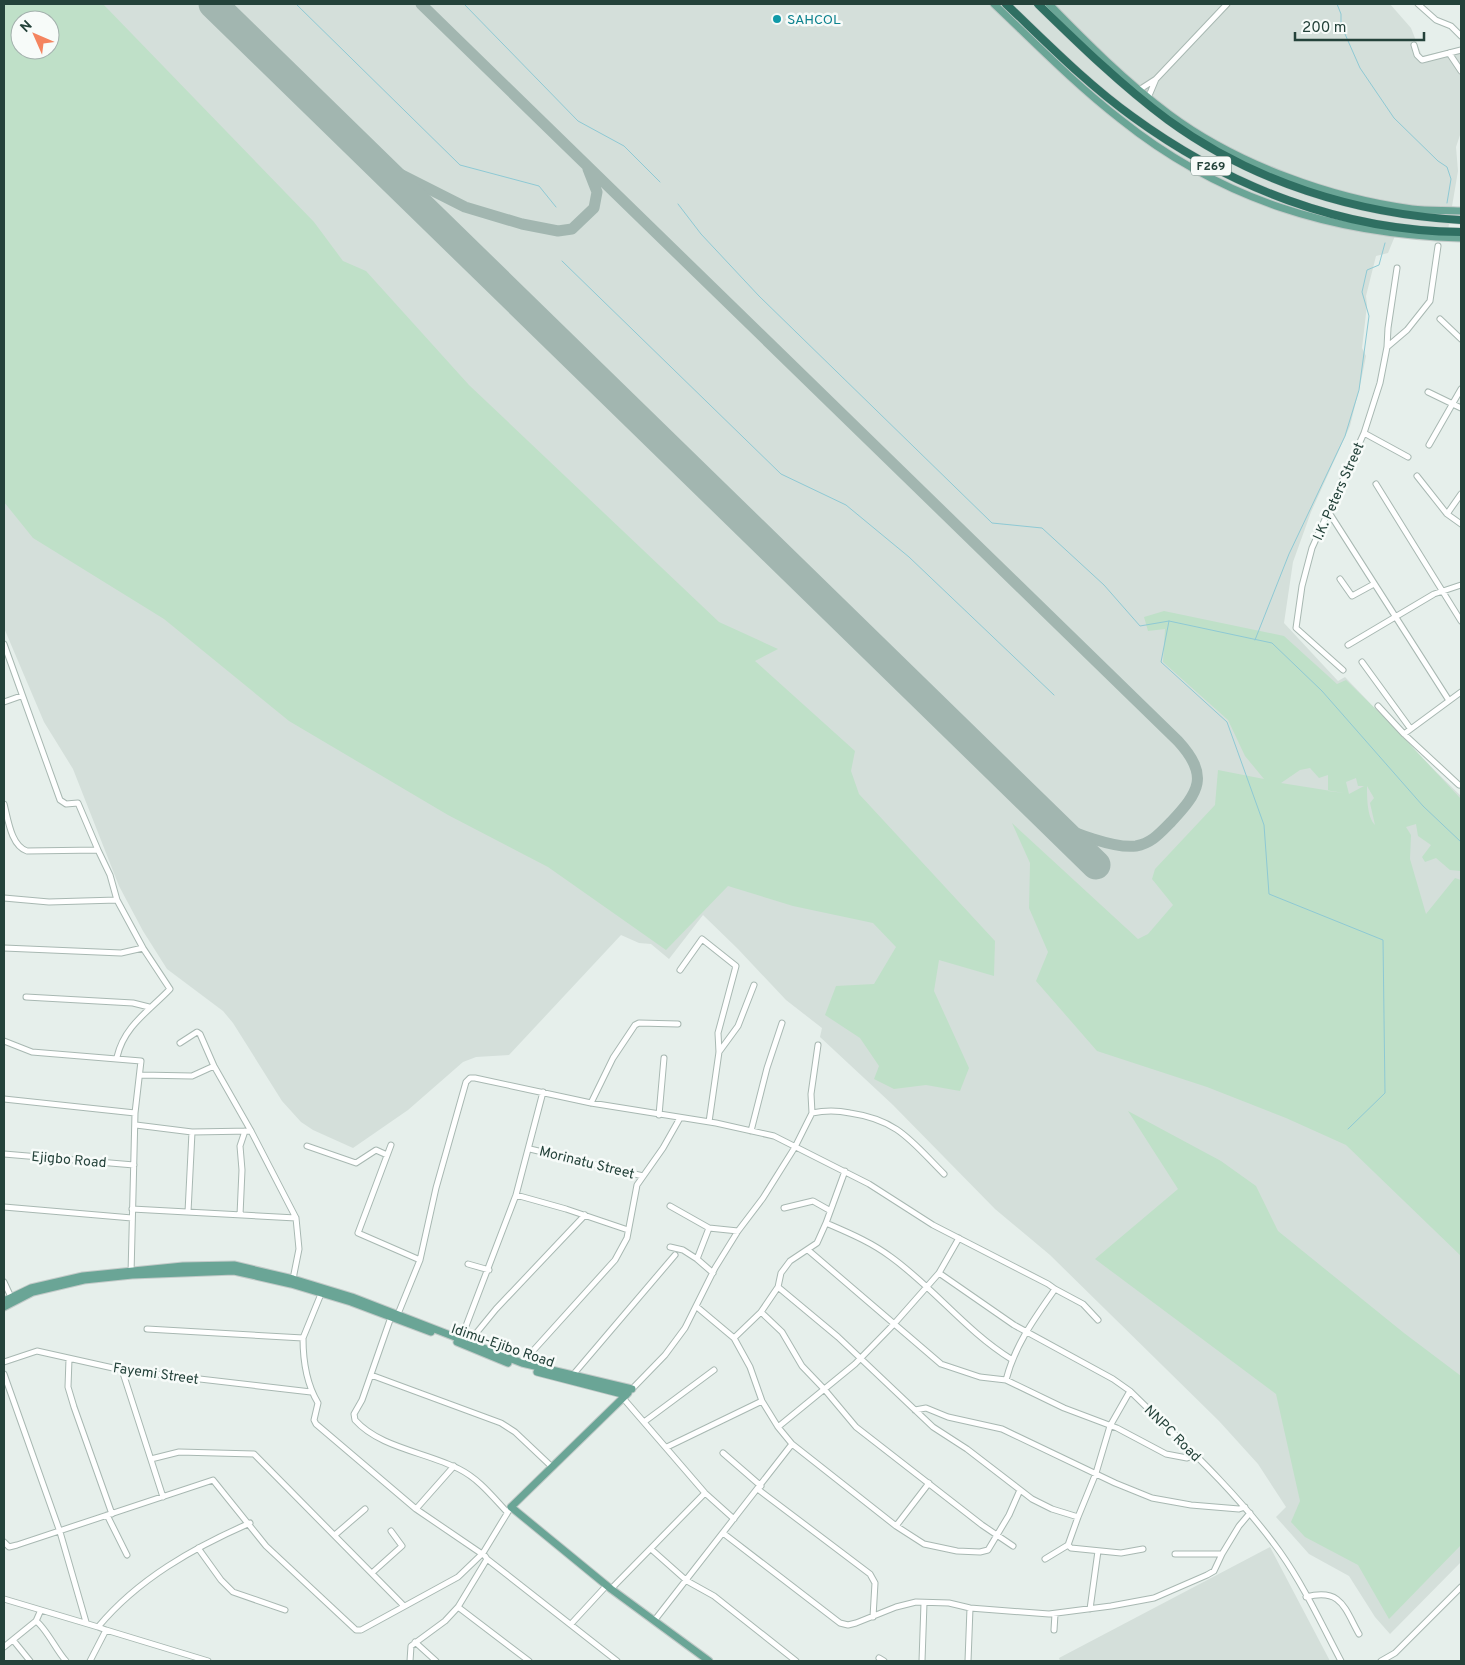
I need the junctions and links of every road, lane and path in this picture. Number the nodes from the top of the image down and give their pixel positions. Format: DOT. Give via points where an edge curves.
graph roads {
  1 [pos="994,4"];
  2 [pos="1006,4"];
  3 [pos="1038,4"];
  4 [pos="1049,4"];
  5 [pos="1227,4"];
  6 [pos="1418,4"];
  7 [pos="1461,36"];
  8 [pos="1414,45"];
  9 [pos="1461,50"];
  10 [pos="1449,53"];
  11 [pos="1461,71"];
  12 [pos="1156,79"];
  13 [pos="1139,90"];
  14 [pos="1148,98"];
  15 [pos="1461,211"];
  16 [pos="1461,220"];
  17 [pos="1461,232"];
  18 [pos="1461,238"];
  19 [pos="1438,246"];
  20 [pos="1397,268"];
  21 [pos="1440,319"];
  22 [pos="1461,339"];
  23 [pos="1387,347"];
  24 [pos="1461,389"];
  25 [pos="1428,392"];
  26 [pos="1453,404"];
  27 [pos="1461,408"];
  28 [pos="1364,433"];
  29 [pos="1429,445"];
  30 [pos="1408,457"];
  31 [pos="1417,476"];
  32 [pos="1376,484"];
  33 [pos="1461,494"];
  34 [pos="1328,511"];
  35 [pos="1447,514"];
  36 [pos="1461,524"];
  37 [pos="1340,579"];
  38 [pos="1461,585"];
  39 [pos="1376,586"];
  40 [pos="1442,592"];
  41 [pos="1397,618"];
  42 [pos="1461,621"];
  43 [pos="1350,643"];
  44 [pos="4,644"];
  45 [pos="1362,662"];
  46 [pos="1344,670"];
  47 [pos="1461,692"];
  48 [pos="21,696"];
  49 [pos="1448,699"];
  50 [pos="4,702"];
  51 [pos="1378,706"];
  52 [pos="1410,728"];
  53 [pos="1404,734"];
  54 [pos="1458,785"];
  55 [pos="4,804"];
  56 [pos="98,850"];
  57 [pos="4,898"];
  58 [pos="117,900"];
  59 [pos="4,948"];
  60 [pos="142,948"];
  61 [pos="680,970"];
  62 [pos="754,985"];
  63 [pos="26,998"];
  64 [pos="149,1007"];
  65 [pos="782,1023"];
  66 [pos="678,1024"];
  67 [pos="4,1041"];
  68 [pos="180,1043"];
  69 [pos="818,1045"];
  70 [pos="719,1052"];
  71 [pos="117,1057"];
  72 [pos="664,1058"];
  73 [pos="214,1066"];
  74 [pos="140,1075"];
  75 [pos="543,1092"];
  76 [pos="4,1099"];
  77 [pos="591,1103"];
  78 [pos="812,1113"];
  79 [pos="135,1114"];
  80 [pos="659,1115"];
  81 [pos="680,1118"];
  82 [pos="709,1122"];
  83 [pos="136,1125"];
  84 [pos="245,1131"];
  85 [pos="251,1131"];
  86 [pos="751,1131"];
  87 [pos="192,1132"];
  88 [pos="391,1145"];
  89 [pos="307,1146"];
  90 [pos="795,1147"];
  91 [pos="530,1148"];
  92 [pos="4,1154"];
  93 [pos="387,1155"];
  94 [pos="134,1165"];
  95 [pos="845,1171"];
  96 [pos="944,1174"];
  97 [pos="644,1176"];
  98 [pos="516,1195"];
  99 [pos="670,1206"];
  100 [pos="4,1207"];
  101 [pos="784,1208"];
  102 [pos="132,1209"];
  103 [pos="830,1210"];
  104 [pos="188,1212"];
  105 [pos="240,1215"];
  106 [pos="586,1215"];
  107 [pos="132,1218"];
  108 [pos="296,1218"];
  109 [pos="826,1223"];
  110 [pos="709,1228"];
  111 [pos="628,1230"];
  112 [pos="738,1230"];
  113 [pos="959,1238"];
  114 [pos="670,1247"];
  115 [pos="808,1250"];
  116 [pos="675,1255"];
  117 [pos="697,1259"];
  118 [pos="420,1260"];
  119 [pos="468,1264"];
  120 [pos="489,1270"];
  121 [pos="131,1273"];
  122 [pos="713,1273"];
  123 [pos="939,1273"];
  124 [pos="293,1279"];
  125 [pos="4,1282"];
  126 [pos="778,1288"];
  127 [pos="927,1288"];
  128 [pos="1055,1290"];
  129 [pos="321,1294"];
  130 [pos="11,1297"];
  131 [pos="4,1301"];
  132 [pos="4,1307"];
  133 [pos="697,1307"];
  134 [pos="761,1312"];
  135 [pos="395,1315"];
  136 [pos="1098,1320"];
  137 [pos="894,1324"];
  138 [pos="147,1329"];
  139 [pos="1026,1332"];
  140 [pos="303,1338"];
  141 [pos="734,1338"];
  142 [pos="461,1339"];
  143 [pos="469,1342"];
  144 [pos="481,1350"];
  145 [pos="69,1359"];
  146 [pos="859,1359"];
  147 [pos="1012,1359"];
  148 [pos="4,1362"];
  149 [pos="522,1363"];
  150 [pos="532,1368"];
  151 [pos="122,1370"];
  152 [pos="714,1370"];
  153 [pos="371,1375"];
  154 [pos="572,1376"];
  155 [pos="4,1377"];
  156 [pos="1006,1380"];
  157 [pos="825,1390"];
  158 [pos="1130,1390"];
  159 [pos="311,1392"];
  160 [pos="627,1394"];
  161 [pos="762,1400"];
  162 [pos="915,1410"];
  163 [pos="644,1422"];
  164 [pos="1110,1426"];
  165 [pos="778,1427"];
  166 [pos="792,1444"];
  167 [pos="666,1447"];
  168 [pos="723,1453"];
  169 [pos="1195,1455"];
  170 [pos="151,1459"];
  171 [pos="454,1466"];
  172 [pos="551,1466"];
  173 [pos="1096,1473"];
  174 [pos="929,1483"];
  175 [pos="760,1488"];
  176 [pos="1020,1490"];
  177 [pos="705,1493"];
  178 [pos="163,1497"];
  179 [pos="1245,1507"];
  180 [pos="365,1509"];
  181 [pos="416,1509"];
  182 [pos="509,1510"];
  183 [pos="1250,1513"];
  184 [pos="110,1515"];
  185 [pos="1078,1517"];
  186 [pos="734,1519"];
  187 [pos="250,1523"];
  188 [pos="896,1526"];
  189 [pos="391,1531"];
  190 [pos="60,1532"];
  191 [pos="723,1533"];
  192 [pos="336,1534"];
  193 [pos="997,1534"];
  194 [pos="4,1542"];
  195 [pos="1068,1545"];
  196 [pos="1013,1546"];
  197 [pos="198,1548"];
  198 [pos="651,1549"];
  199 [pos="1144,1549"];
  200 [pos="1098,1551"];
  201 [pos="483,1553"];
  202 [pos="1174,1554"];
  203 [pos="1222,1554"];
  204 [pos="127,1555"];
  205 [pos="487,1559"];
  206 [pos="1045,1559"];
  207 [pos="372,1572"];
  208 [pos="687,1581"];
  209 [pos="609,1587"];
  210 [pos="1461,1587"];
  211 [pos="1306,1597"];
  212 [pos="4,1599"];
  213 [pos="924,1603"];
  214 [pos="404,1606"];
  215 [pos="458,1607"];
  216 [pos="970,1608"];
  217 [pos="286,1610"];
  218 [pos="1090,1610"];
  219 [pos="40,1612"];
  220 [pos="1055,1614"];
  221 [pos="873,1617"];
  222 [pos="36,1621"];
  223 [pos="654,1621"];
  224 [pos="86,1622"];
  225 [pos="571,1624"];
  226 [pos="98,1627"];
  227 [pos="106,1630"];
  228 [pos="1054,1630"];
  229 [pos="1359,1634"];
  230 [pos="13,1640"];
  231 [pos="415,1642"];
  232 [pos="4,1647"];
  233 [pos="30,1661"];
  234 [pos="66,1661"];
  235 [pos="90,1661"];
  236 [pos="208,1661"];
  237 [pos="410,1661"];
  238 [pos="436,1661"];
  239 [pos="528,1661"];
  240 [pos="617,1661"];
  241 [pos="709,1661"];
  242 [pos="796,1661"];
  243 [pos="922,1661"];
  244 [pos="968,1661"];
  245 [pos="1341,1661"];
  246 [pos="1381,1661"];
  1 -- 18 [label="main road" via="1121,120 1174,156 1233,188 1318,220 1409,236"];
  2 -- 17 [label="highway, F269" via="1084,77 1134,118 1235,179 1288,201 1346,218 1416,231"];
  3 -- 16 [label="highway, F269" via="1131,91 1213,150 1320,196 1390,214"];
  4 -- 13 [label="main road"];
  5 -- 12 [label="street"];
  6 -- 7 [label="street"];
  8 -- 10 [label="street" via="1417,56 1422,60"];
  9 -- 10 [label="street"];
  10 -- 11 [label="street"];
  12 -- 13 [label="street"];
  12 -- 14 [label="street"];
  13 -- 14 [label="main road"];
  14 -- 15 [label="main road" via="1210,140 1287,176 1381,203 1413,209"];
  19 -- 23 [label="street" via="1430,301 1407,330"];
  20 -- 23 [label="street, I.K. Peters Street"];
  21 -- 22 [label="street"];
  23 -- 28 [label="street, I.K. Peters Street" via="1380,383"];
  24 -- 26 [label="street"];
  25 -- 26 [label="street"];
  26 -- 27 [label="street"];
  26 -- 29 [label="street"];
  28 -- 30 [label="street"];
  28 -- 34 [label="street, I.K. Peters Street"];
  31 -- 35 [label="street"];
  32 -- 40 [label="street"];
  33 -- 35 [label="street"];
  34 -- 39 [label="street"];
  34 -- 46 [label="street, I.K. Peters Street" via="1312,548 1296,628"];
  35 -- 36 [label="street"];
  37 -- 39 [label="street" via="1352,596"];
  38 -- 40 [label="street"];
  39 -- 41 [label="street"];
  40 -- 41 [label="street"];
  40 -- 42 [label="street"];
  41 -- 43 [label="street"];
  41 -- 49 [label="street"];
  44 -- 48 [label="street"];
  45 -- 52 [label="street"];
  47 -- 49 [label="street"];
  48 -- 50 [label="street"];
  48 -- 56 [label="street" via="60,800 66,804 78,803"];
  49 -- 52 [label="street"];
  51 -- 53 [label="street"];
  52 -- 53 [label="street"];
  53 -- 54 [label="street"];
  55 -- 56 [label="street" via="20,849 27,852"];
  56 -- 58 [label="street"];
  57 -- 58 [label="street" via="86,902"];
  58 -- 60 [label="street"];
  59 -- 60 [label="street" via="121,953"];
  60 -- 64 [label="street" via="170,989"];
  61 -- 70 [label="street" via="702,939 736,966 718,1033"];
  62 -- 70 [label="street" via="738,1026"];
  63 -- 64 [label="street" via="133,1003"];
  64 -- 71 [label="street" via="122,1040"];
  65 -- 86 [label="street"];
  66 -- 77 [label="street" via="635,1025 613,1058"];
  67 -- 71 [label="street" via="32,1052"];
  68 -- 73 [label="street" via="198,1032"];
  69 -- 78 [label="street" via="811,1094"];
  70 -- 82 [label="street"];
  71 -- 74 [label="street" via="141,1061"];
  72 -- 80 [label="street"];
  73 -- 74 [label="street" via="192,1076"];
  73 -- 85 [label="street"];
  74 -- 79 [label="street"];
  75 -- 77 [label="street"];
  75 -- 91 [label="street"];
  75 -- 118 [label="street" via="476,1078 466,1082 436,1188"];
  76 -- 79 [label="street"];
  77 -- 80 [label="street"];
  78 -- 90 [label="street"];
  78 -- 96 [label="street" via="828,1109 886,1121 908,1137"];
  79 -- 83 [label="street"];
  80 -- 81 [label="street"];
  81 -- 82 [label="street"];
  81 -- 97 [label="street"];
  82 -- 86 [label="street"];
  83 -- 87 [label="street"];
  83 -- 94 [label="street"];
  84 -- 85 [label="street"];
  84 -- 87 [label="street"];
  84 -- 105 [label="street" via="240,1146"];
  85 -- 108 [label="street"];
  86 -- 90 [label="street" via="774,1136"];
  87 -- 104 [label="street"];
  88 -- 93 [label="street"];
  89 -- 93 [label="street" via="356,1163 376,1150"];
  90 -- 95 [label="street"];
  90 -- 112 [label="street"];
  91 -- 97 [label="street, Morinatu Street"];
  91 -- 98 [label="street"];
  92 -- 94 [label="street, Ejigbo Road"];
  93 -- 118 [label="street" via="358,1233"];
  94 -- 102 [label="street"];
  95 -- 103 [label="street"];
  95 -- 113 [label="street"];
  97 -- 111 [label="street" via="637,1185"];
  98 -- 106 [label="street"];
  98 -- 120 [label="street"];
  99 -- 110 [label="street"];
  100 -- 107 [label="street"];
  101 -- 103 [label="street" via="813,1201"];
  102 -- 104 [label="street"];
  102 -- 107 [label="street"];
  103 -- 109 [label="street"];
  104 -- 105 [label="street"];
  105 -- 108 [label="street"];
  106 -- 111 [label="street"];
  106 -- 143 [label="street" via="496,1309"];
  107 -- 121 [label="street"];
  108 -- 124 [label="street" via="299,1250"];
  109 -- 115 [label="street" via="817,1243"];
  109 -- 127 [label="street" via="867,1241 893,1258"];
  110 -- 112 [label="street"];
  110 -- 117 [label="street"];
  111 -- 149 [label="street" via="624,1246 615,1260"];
  112 -- 122 [label="street"];
  113 -- 123 [label="street"];
  113 -- 128 [label="street"];
  114 -- 117 [label="street" via="684,1250"];
  115 -- 126 [label="street" via="790,1261"];
  115 -- 137 [label="street"];
  116 -- 154 [label="street"];
  117 -- 122 [label="street"];
  118 -- 135 [label="street"];
  119 -- 120 [label="street"];
  120 -- 142 [label="street"];
  121 -- 124 [label="main road, Idimu-Ejibo Road" via="234,1265"];
  121 -- 129 [label="main road, Idimu-Ejibo Road" via="234,1271"];
  121 -- 130 [label="main road, Idimu-Ejibo Road" via="83,1276 31,1288"];
  121 -- 132 [label="main road, Idimu-Ejibo Road" via="33,1292"];
  122 -- 133 [label="street"];
  123 -- 127 [label="street"];
  123 -- 139 [label="street, NNPC Road"];
  124 -- 135 [label="main road, Idimu-Ejibo Road"];
  125 -- 130 [label="street"];
  126 -- 134 [label="street"];
  126 -- 146 [label="street" via="838,1337"];
  127 -- 137 [label="street"];
  127 -- 147 [label="street" via="982,1340"];
  128 -- 136 [label="street" via="1083,1304"];
  128 -- 139 [label="street"];
  129 -- 135 [label="main road, Idimu-Ejibo Road"];
  129 -- 140 [label="street"];
  130 -- 131 [label="main road, Idimu-Ejibo Road"];
  133 -- 141 [label="street"];
  133 -- 160 [label="street" via="665,1355"];
  134 -- 141 [label="street"];
  134 -- 157 [label="street" via="782,1332 802,1366"];
  135 -- 142 [label="main road, Idimu-Ejibo Road"];
  135 -- 144 [label="main road, Idimu-Ejibo Road"];
  135 -- 153 [label="street"];
  137 -- 146 [label="street"];
  137 -- 156 [label="street" via="941,1364"];
  138 -- 140 [label="street"];
  139 -- 147 [label="street"];
  139 -- 158 [label="street, NNPC Road"];
  140 -- 159 [label="street" via="303,1360"];
  141 -- 161 [label="street" via="750,1367"];
  142 -- 143 [label="main road, Idimu-Ejibo Road"];
  143 -- 144 [label="main road, Idimu-Ejibo Road"];
  144 -- 149 [label="main road, Idimu-Ejibo Road"];
  144 -- 150 [label="main road, Idimu-Ejibo Road"];
  145 -- 148 [label="street, Fayemi Street" via="37,1351"];
  145 -- 151 [label="street, Fayemi Street"];
  145 -- 184 [label="street" via="68,1387"];
  146 -- 157 [label="street"];
  146 -- 162 [label="street"];
  147 -- 156 [label="street"];
  149 -- 150 [label="main road, Idimu-Ejibo Road"];
  150 -- 154 [label="main road, Idimu-Ejibo Road"];
  150 -- 160 [label="main road, Idimu-Ejibo Road"];
  151 -- 159 [label="street, Fayemi Street"];
  151 -- 170 [label="street"];
  152 -- 163 [label="street"];
  153 -- 171 [label="street" via="354,1414 355,1420 374,1435"];
  153 -- 172 [label="street" via="501,1423"];
  154 -- 160 [label="main road, Idimu-Ejibo Road"];
  155 -- 190 [label="street"];
  156 -- 164 [label="street"];
  157 -- 165 [label="street"];
  157 -- 174 [label="street" via="856,1427"];
  158 -- 164 [label="street"];
  158 -- 169 [label="street, NNPC Road"];
  159 -- 181 [label="street" via="318,1403 316,1424"];
  160 -- 163 [label="street"];
  160 -- 172 [label="main road"];
  161 -- 165 [label="street"];
  161 -- 167 [label="street"];
  162 -- 173 [label="street" via="926,1408 948,1417 1002,1429"];
  162 -- 176 [label="street" via="933,1427 961,1444"];
  163 -- 167 [label="street"];
  164 -- 169 [label="street" via="1171,1456 1187,1458"];
  164 -- 173 [label="street"];
  165 -- 166 [label="street"];
  166 -- 175 [label="street"];
  166 -- 188 [label="street"];
  167 -- 177 [label="street"];
  168 -- 175 [label="street"];
  169 -- 179 [label="street, NNPC Road"];
  170 -- 178 [label="street"];
  170 -- 192 [label="street" via="179,1452 254,1454"];
  171 -- 181 [label="street"];
  171 -- 182 [label="street" via="481,1484"];
  172 -- 182 [label="main road"];
  173 -- 179 [label="street" via="1163,1501"];
  173 -- 185 [label="street"];
  174 -- 188 [label="street"];
  174 -- 193 [label="street"];
  175 -- 186 [label="street"];
  175 -- 221 [label="street" via="870,1574 875,1583"];
  176 -- 185 [label="street" via="1041,1504"];
  176 -- 193 [label="street"];
  177 -- 186 [label="street"];
  177 -- 198 [label="street"];
  178 -- 184 [label="street"];
  178 -- 187 [label="street" via="213,1480"];
  179 -- 183 [label="street, NNPC Road"];
  180 -- 192 [label="street"];
  181 -- 201 [label="street"];
  182 -- 201 [label="street"];
  182 -- 209 [label="main road"];
  183 -- 203 [label="street" via="1238,1526"];
  183 -- 211 [label="street, NNPC Road" via="1280,1552"];
  184 -- 190 [label="street"];
  184 -- 204 [label="street"];
  185 -- 195 [label="street"];
  186 -- 191 [label="street"];
  187 -- 197 [label="street"];
  187 -- 214 [label="street" via="266,1546 356,1630"];
  188 -- 193 [label="street" via="924,1544 957,1550 984,1552"];
  189 -- 207 [label="street" via="402,1546"];
  190 -- 194 [label="street" via="9,1548"];
  190 -- 224 [label="street"];
  191 -- 208 [label="street"];
  191 -- 221 [label="street" via="840,1623 848,1625"];
  192 -- 207 [label="street"];
  193 -- 196 [label="street"];
  195 -- 200 [label="street"];
  195 -- 206 [label="street"];
  197 -- 217 [label="street" via="233,1592"];
  197 -- 226 [label="street" via="131,1593"];
  198 -- 208 [label="street"];
  198 -- 209 [label="street"];
  199 -- 200 [label="street" via="1121,1553"];
  200 -- 218 [label="street"];
  201 -- 205 [label="street"];
  201 -- 214 [label="street" via="458,1577"];
  202 -- 203 [label="street"];
  203 -- 218 [label="street" via="1214,1571 1174,1590 1154,1598"];
  205 -- 215 [label="street"];
  205 -- 225 [label="street"];
  207 -- 214 [label="street"];
  208 -- 223 [label="street"];
  208 -- 242 [label="street" via="714,1596"];
  209 -- 223 [label="main road"];
  209 -- 225 [label="street"];
  210 -- 246 [label="street" via="1396,1653"];
  211 -- 229 [label="street" via="1325,1593 1339,1601"];
  211 -- 245 [label="street, NNPC Road"];
  212 -- 219 [label="street"];
  213 -- 216 [label="street" via="950,1603"];
  213 -- 221 [label="street" via="896,1607"];
  213 -- 243 [label="street"];
  215 -- 231 [label="street" via="445,1621"];
  215 -- 239 [label="street"];
  216 -- 220 [label="street"];
  216 -- 244 [label="street"];
  218 -- 220 [label="street"];
  219 -- 222 [label="street"];
  219 -- 224 [label="street"];
  220 -- 228 [label="street"];
  222 -- 230 [label="street"];
  222 -- 234 [label="street"];
  223 -- 241 [label="main road"];
  224 -- 226 [label="street"];
  225 -- 240 [label="street"];
  226 -- 227 [label="street"];
  227 -- 235 [label="street"];
  227 -- 236 [label="street"];
  230 -- 232 [label="street"];
  230 -- 233 [label="street"];
  231 -- 237 [label="street" via="410,1648"];
  231 -- 238 [label="street"];
}
